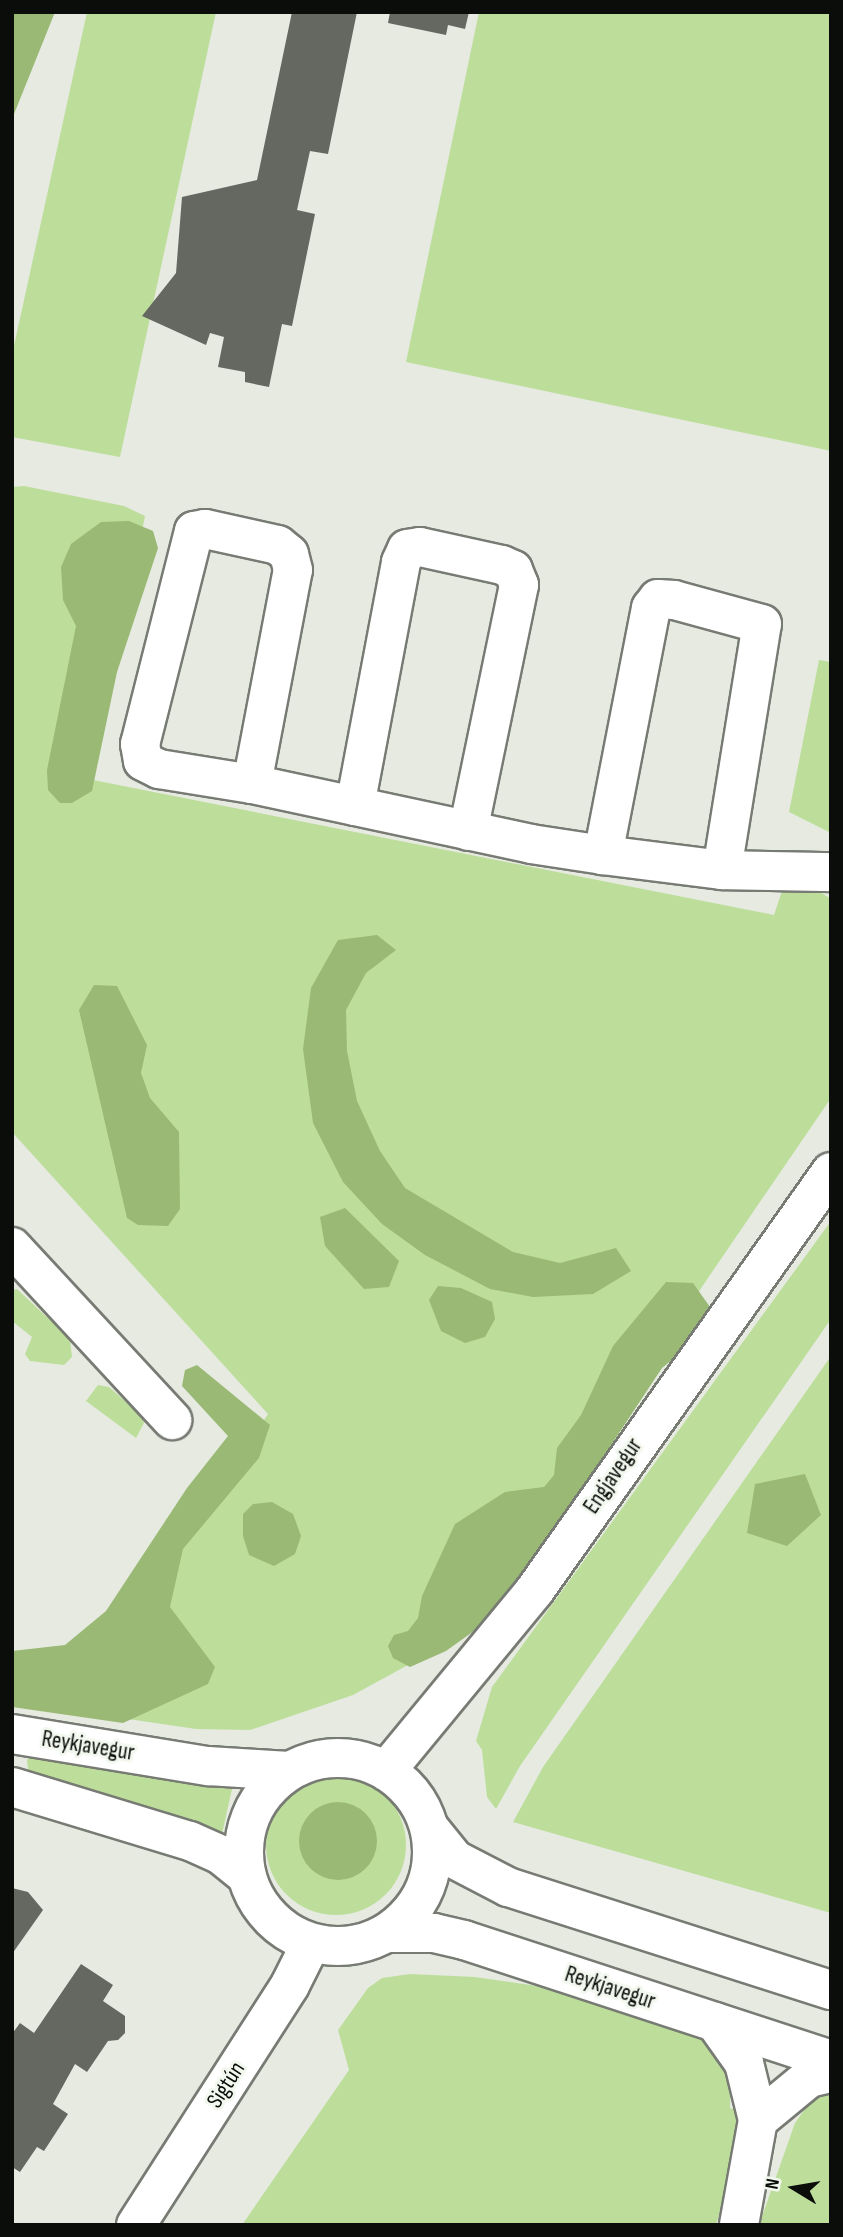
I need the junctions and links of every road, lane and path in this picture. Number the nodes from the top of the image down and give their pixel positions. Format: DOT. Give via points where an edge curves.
graph roads {
  1 [pos="252,784"];
  2 [pos="355,806"];
  3 [pos="468,831"];
  4 [pos="603,855"];
  5 [pos="722,870"];
  6 [pos="831,872"];
  7 [pos="831,1172"];
  8 [pos="12,1247"];
  9 [pos="172,1420"];
  10 [pos="12,1734"];
  11 [pos="289,1771"];
  12 [pos="386,1771"];
  13 [pos="12,1787"];
  14 [pos="430,1829"];
  15 [pos="247,1876"];
  16 [pos="387,1933"];
  17 [pos="311,1943"];
  18 [pos="831,1990"];
  19 [pos="715,2022"];
  20 [pos="831,2060"];
  21 [pos="831,2073"];
  22 [pos="758,2120"];
  23 [pos="136,2225"];
  24 [pos="739,2225"];
  1 -- 1 [label="street" via="159,769 143,761 140,744 194,531 205,529 278,545 289,554 293,570"];
  1 -- 2 [label="street"];
  2 -- 3 [label="street"];
  2 -- 3 [label="street" via="407,549 420,547 502,565 513,570 519,585"];
  3 -- 4 [label="street"];
  4 -- 5 [label="street"];
  4 -- 5 [label="street" via="651,608 658,599 674,600 762,624"];
  5 -- 6 [label="street"];
  7 -- 12 [label="street, Engjavegur" via="535,1590"];
  8 -- 9 [label="street"];
  10 -- 11 [label="street, Reykjavegur" via="208,1766"];
  11 -- 12 [label="street" via="338,1758"];
  11 -- 15 [label="street" via="256,1805 244,1852"];
  12 -- 14 [label="street" via="421,1806"];
  13 -- 15 [label="street" via="190,1841 220,1855"];
  14 -- 16 [label="street" via="433,1853 420,1899"];
  14 -- 18 [label="street" via="454,1859 508,1887"];
  15 -- 17 [label="street" via="270,1918"];
  16 -- 17 [label="street" via="350,1946"];
  16 -- 19 [label="street, Reykjavegur" via="434,1933 464,1940"];
  17 -- 23 [label="street, Sigtún" via="290,1985"];
  19 -- 20 [label="street, Reykjavegur"];
  19 -- 22 [label="street" via="744,2063"];
  21 -- 22 [label="street" via="809,2078"];
  22 -- 24 [label="street"];
}
